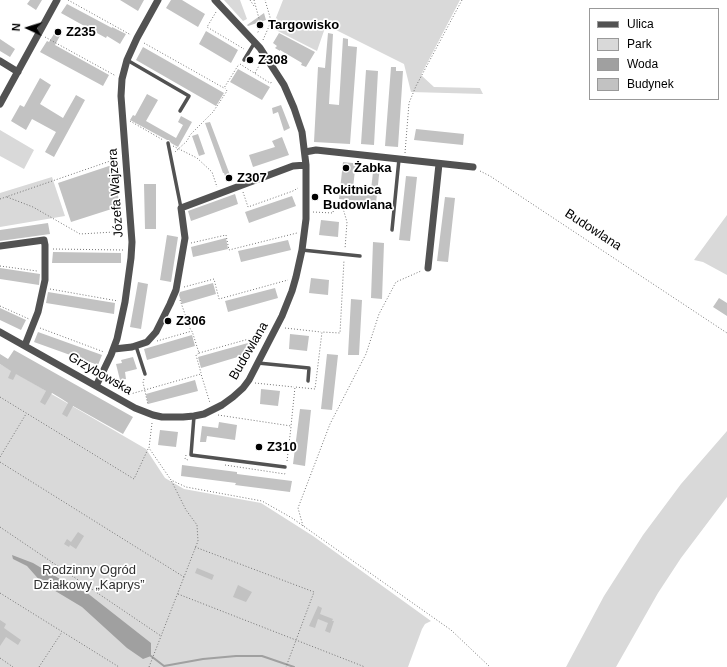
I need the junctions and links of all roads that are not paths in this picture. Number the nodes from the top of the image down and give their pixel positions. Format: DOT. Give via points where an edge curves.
graph roads {
  1 [pos="57,0"];
  2 [pos="158,0"];
  3 [pos="215,0"];
  4 [pos="255,39"];
  5 [pos="127,60"];
  6 [pos="244,60"];
  7 [pos="0,61"];
  8 [pos="18,72"];
  9 [pos="0,104"];
  10 [pos="180,110"];
  11 [pos="168,143"];
  12 [pos="305,152"];
  13 [pos="402,160"];
  14 [pos="440,164"];
  15 [pos="306,165"];
  16 [pos="473,167"];
  17 [pos="181,208"];
  18 [pos="392,230"];
  19 [pos="0,246"];
  20 [pos="302,250"];
  21 [pos="360,256"];
  22 [pos="428,268"];
  23 [pos="0,332"];
  24 [pos="25,345"];
  25 [pos="136,346"];
  26 [pos="113,352"];
  27 [pos="258,364"];
  28 [pos="145,374"];
  29 [pos="308,381"];
  30 [pos="96,386"];
  31 [pos="194,416"];
  32 [pos="285,467"];
  1 -- 8 [label="street"];
  2 -- 5 [label="street, Józefa Wajzera"];
  3 -- 4 [label="street, Budowlana"];
  4 -- 6 [label="lane"];
  4 -- 12 [label="street, Budowlana" via="282,81 294,108"];
  5 -- 10 [label="lane" via="189,96"];
  5 -- 26 [label="street, Józefa Wajzera" via="121,96 132,250 125,302"];
  7 -- 8 [label="street"];
  8 -- 9 [label="street"];
  11 -- 17 [label="lane"];
  12 -- 13 [label="street" via="316,150"];
  12 -- 15 [label="street, Budowlana"];
  13 -- 14 [label="street"];
  13 -- 18 [label="lane"];
  14 -- 16 [label="street"];
  14 -- 22 [label="street"];
  15 -- 17 [label="street" via="293,166"];
  15 -- 20 [label="street, Budowlana" via="307,203"];
  17 -- 25 [label="street" via="185,244 176,290 156,332 147,342"];
  19 -- 24 [label="street" via="44,240 46,273 34,323"];
  20 -- 21 [label="lane"];
  20 -- 27 [label="street, Budowlana" via="288,305"];
  23 -- 24 [label="street, Grzybowska"];
  24 -- 30 [label="street, Grzybowska"];
  25 -- 26 [label="street"];
  25 -- 28 [label="lane"];
  26 -- 30 [label="street, Józefa Wajzera"];
  27 -- 29 [label="lane" via="309,368"];
  27 -- 31 [label="street, Budowlana" via="243,388 233,397 212,410"];
  30 -- 31 [label="street, Grzybowska" via="151,414 171,417"];
  31 -- 32 [label="lane" via="190,455"];
}
